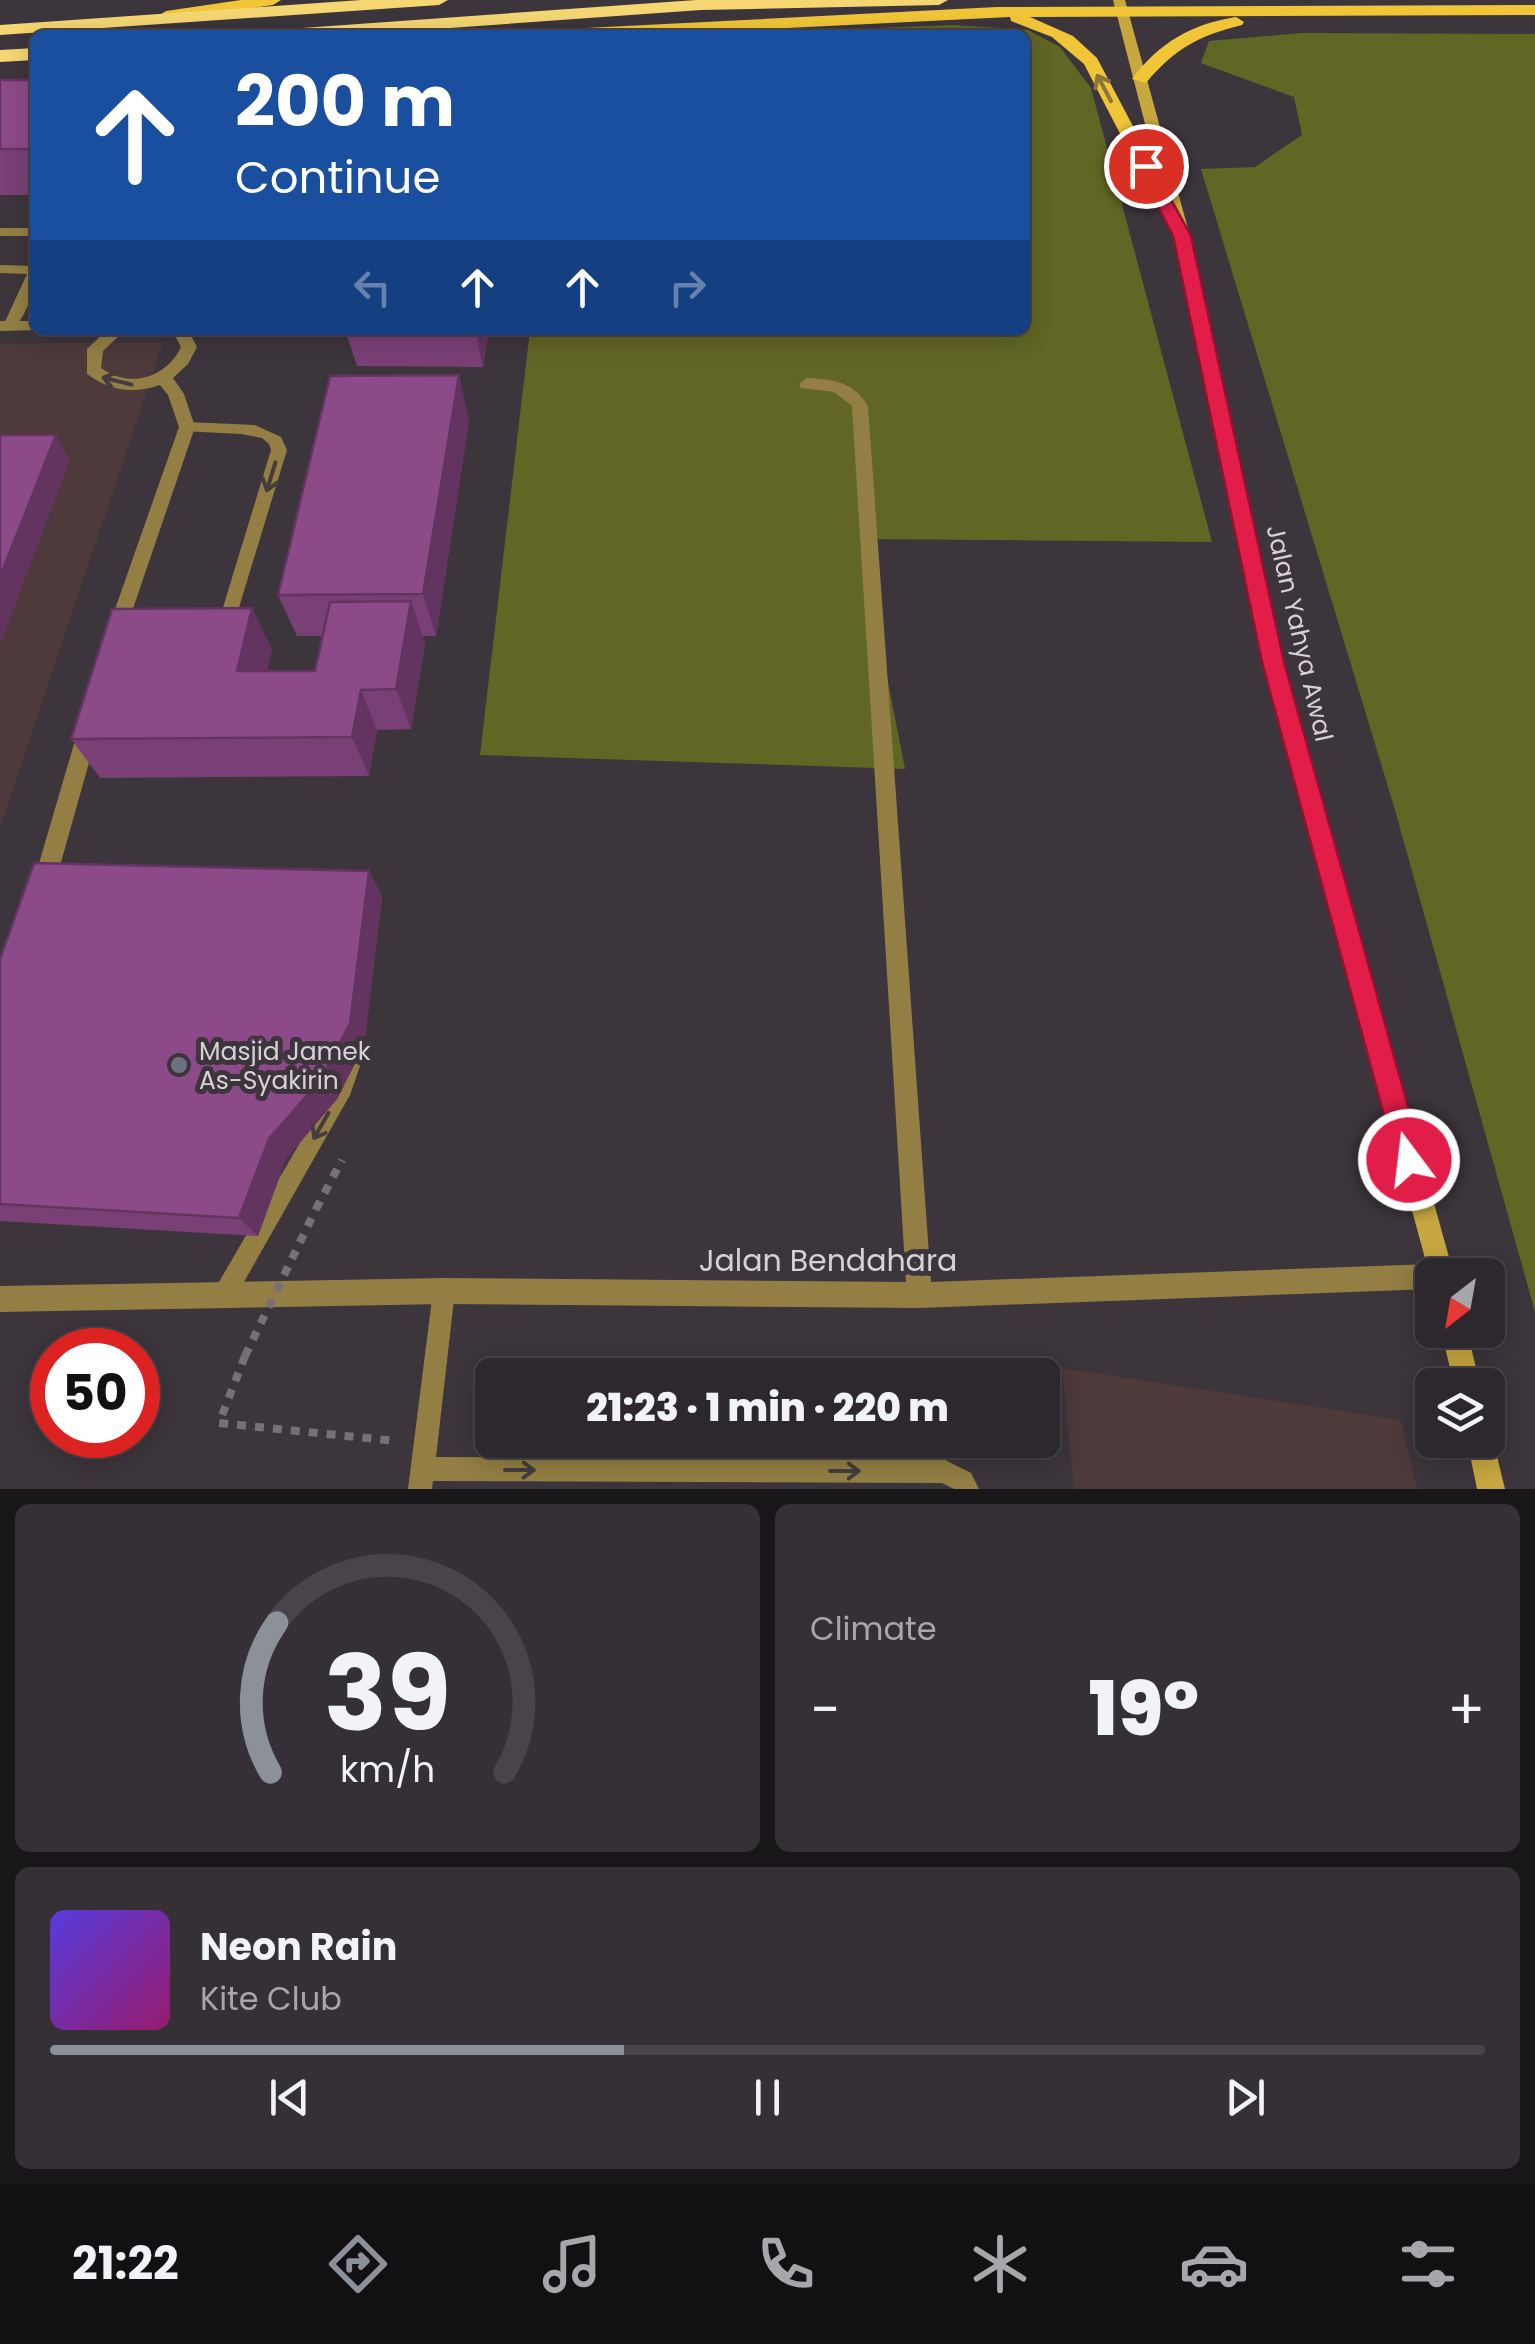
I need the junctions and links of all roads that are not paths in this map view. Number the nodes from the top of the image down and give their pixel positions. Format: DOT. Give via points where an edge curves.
graph roads {
  1 [pos="273,0"];
  2 [pos="439,0"];
  3 [pos="939,0"];
  4 [pos="1196,0"];
  5 [pos="1121,5"];
  6 [pos="1535,10"];
  7 [pos="1236,11"];
  8 [pos="1366,11"];
  9 [pos="997,12"];
  10 [pos="146,19"];
  11 [pos="0,30"];
  12 [pos="345,30"];
  13 [pos="644,30"];
  14 [pos="30,54"];
  15 [pos="0,56"];
  16 [pos="1140,79"];
  17 [pos="0,232"];
  18 [pos="30,232"];
  19 [pos="1182,236"];
  20 [pos="0,270"];
  21 [pos="30,271"];
  22 [pos="30,280"];
  23 [pos="5,326"];
  24 [pos="103,335"];
  25 [pos="182,335"];
  26 [pos="163,377"];
  27 [pos="807,384"];
  28 [pos="187,427"];
  29 [pos="217,639"];
  30 [pos="122,642"];
  31 [pos="96,700"];
  32 [pos="46,896"];
  33 [pos="358,1040"];
  34 [pos="1436,1258"];
  35 [pos="1415,1279"];
  36 [pos="444,1292"];
  37 [pos="919,1295"];
  38 [pos="224,1296"];
  39 [pos="0,1299"];
  40 [pos="1484,1458"];
  41 [pos="421,1479"];
  42 [pos="967,1489"];
  43 [pos="1492,1489"];
  1 -- 10 [label="main road"];
  2 -- 10 [label="highway"];
  3 -- 12 [label="highway" via="700,5"];
  4 -- 7 [label="main road"];
  5 -- 7 [label="main road"];
  5 -- 9 [label="main road"];
  5 -- 16 [label="main road, Jalan Yahya Awal"];
  6 -- 8 [label="main road"];
  7 -- 8 [label="main road"];
  8 -- 16 [label="main road" via="1216,24 1173,43"];
  9 -- 13 [label="main road"];
  19 -- 9 [label="main road, one-way" via="1078,45"];
  10 -- 11 [label="highway"];
  14 -- 15 [label="highway"];
  16 -- 19 [label="main road, Jalan Yahya Awal"];
  17 -- 18 [label="lane"];
  19 -- 34 [label="main road, Jalan Yahya Awal" via="1273,662"];
  20 -- 21 [label="lane"];
  22 -- 23 [label="lane"];
  26 -- 24 [label="street, one-way" via="130,386 102,378 91,360"];
  25 -- 26 [label="street" via="185,358"];
  26 -- 28 [label="street"];
  27 -- 37 [label="street" via="840,388 860,406"];
  28 -- 29 [label="lane, one-way" via="260,431 278,441"];
  28 -- 30 [label="street"];
  31 -- 32 [label="street"];
  33 -- 38 [label="lane, one-way" via="342,1088"];
  35 -- 37 [label="street, Jalan Bendahara"];
  36 -- 37 [label="street, Jalan Bendahara"];
  36 -- 38 [label="street, Jalan Bendahara"];
  36 -- 41 [label="lane"];
  38 -- 39 [label="street, Jalan Bendahara"];
  40 -- 43 [label="main road"];
  41 -- 42 [label="lane, one-way" via="943,1471"];
}
